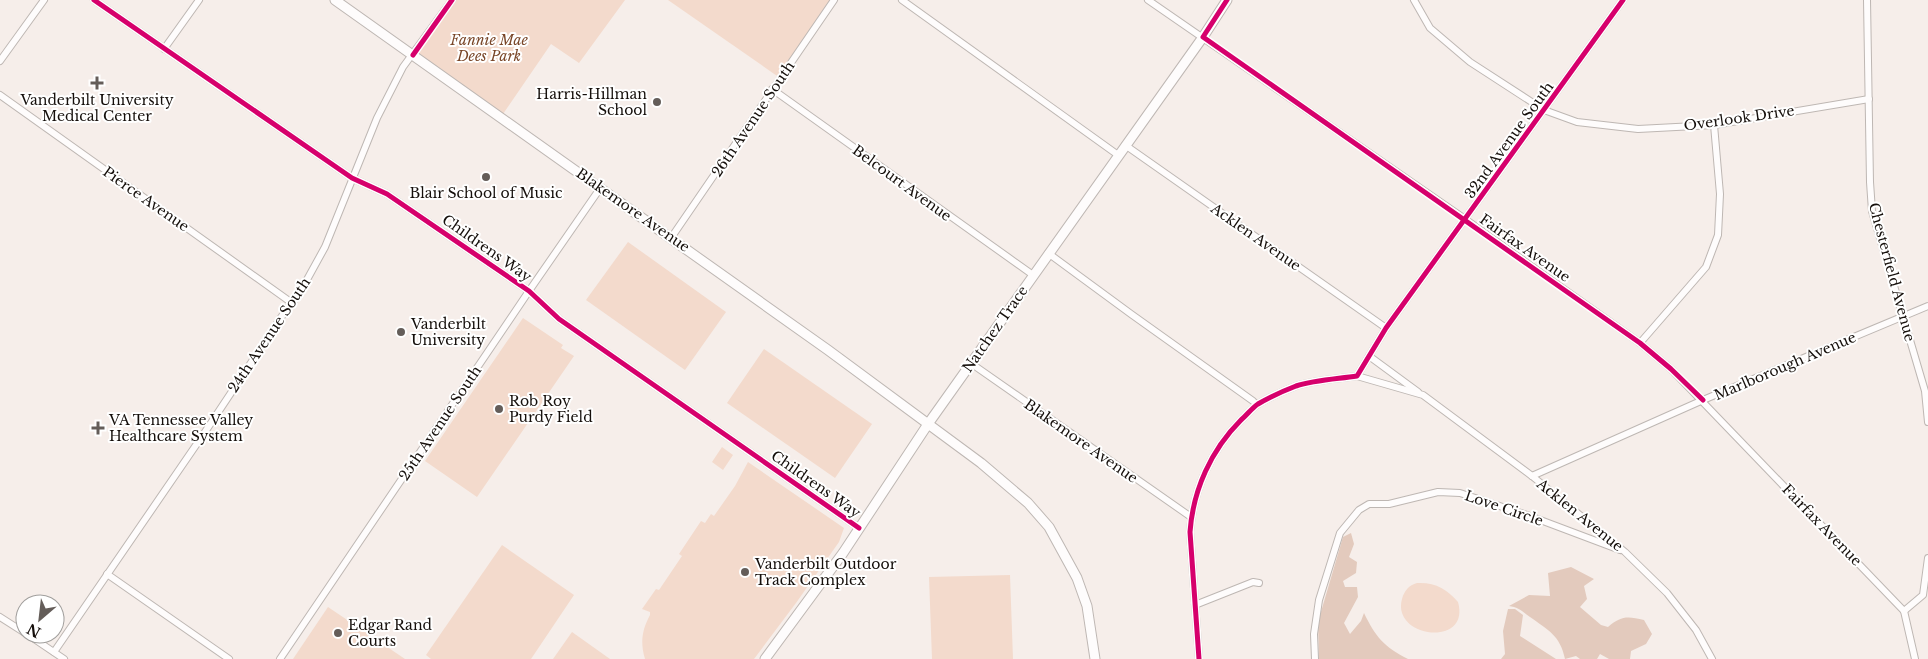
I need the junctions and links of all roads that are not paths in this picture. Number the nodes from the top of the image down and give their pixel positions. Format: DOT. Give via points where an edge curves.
graph roads {
  1 [pos="44,0"];
  2 [pos="94,0"];
  3 [pos="199,0"];
  4 [pos="335,0"];
  5 [pos="452,0"];
  6 [pos="834,0"];
  7 [pos="902,0"];
  8 [pos="1148,0"];
  9 [pos="1227,0"];
  10 [pos="1414,0"];
  11 [pos="1623,0"];
  12 [pos="1868,0"];
  13 [pos="1203,37"];
  14 [pos="164,49"];
  15 [pos="412,55"];
  16 [pos="0,61"];
  17 [pos="772,90"];
  18 [pos="0,95"];
  19 [pos="1869,99"];
  20 [pos="1544,110"];
  21 [pos="1714,124"];
  22 [pos="1125,145"];
  23 [pos="1118,155"];
  24 [pos="352,178"];
  25 [pos="601,187"];
  26 [pos="1465,220"];
  27 [pos="671,238"];
  28 [pos="1048,253"];
  29 [pos="1033,275"];
  30 [pos="529,291"];
  31 [pos="292,302"];
  32 [pos="1928,306"];
  33 [pos="1904,316"];
  34 [pos="1386,328"];
  35 [pos="1640,343"];
  36 [pos="1369,356"];
  37 [pos="972,364"];
  38 [pos="1356,376"];
  39 [pos="1424,395"];
  40 [pos="1703,400"];
  41 [pos="1257,405"];
  42 [pos="1928,422"];
  43 [pos="928,424"];
  44 [pos="1532,476"];
  45 [pos="1191,517"];
  46 [pos="859,528"];
  47 [pos="1625,552"];
  48 [pos="1928,558"];
  49 [pos="108,574"];
  50 [pos="1259,583"];
  51 [pos="1195,605"];
  52 [pos="1904,611"];
  53 [pos="0,616"];
  54 [pos="15,626"];
  55 [pos="42,644"];
  56 [pos="54,652"];
  57 [pos="64,659"];
  58 [pos="229,659"];
  59 [pos="280,659"];
  60 [pos="765,659"];
  61 [pos="1095,659"];
  62 [pos="1199,659"];
  63 [pos="1315,659"];
  64 [pos="1712,659"];
  65 [pos="1915,659"];
  1 -- 16 [label="street"];
  2 -- 14 [label="street, Childrens Way"];
  3 -- 14 [label="street"];
  4 -- 15 [label="main road, Blakemore Avenue"];
  5 -- 15 [label="street, 24th Avenue South"];
  6 -- 17 [label="street, 26th Avenue South"];
  7 -- 23 [label="street"];
  8 -- 13 [label="street, Fairfax Avenue"];
  9 -- 13 [label="main road, Natchez Trace"];
  10 -- 20 [label="street, Overlook Drive" via="1430,28 1470,62"];
  11 -- 20 [label="street, 32nd Avenue South"];
  12 -- 19 [label="street, Chesterfield Avenue"];
  13 -- 22 [label="main road, Natchez Trace"];
  13 -- 26 [label="street, Fairfax Avenue"];
  14 -- 24 [label="street, Childrens Way"];
  15 -- 24 [label="street, 24th Avenue South" via="377,118"];
  15 -- 25 [label="main road, Blakemore Avenue"];
  17 -- 27 [label="street, 26th Avenue South"];
  17 -- 29 [label="street, Belcourt Avenue"];
  18 -- 31 [label="street, Pierce Avenue"];
  19 -- 21 [label="street, Overlook Drive"];
  19 -- 33 [label="street, Chesterfield Avenue" via="1872,210"];
  20 -- 21 [label="street, Overlook Drive" via="1577,122 1638,129"];
  20 -- 26 [label="street, 32nd Avenue South"];
  21 -- 35 [label="street" via="1720,194 1718,235 1706,267"];
  22 -- 23 [label="main road, Natchez Trace"];
  22 -- 34 [label="street, Acklen Avenue"];
  23 -- 28 [label="main road, Natchez Trace"];
  24 -- 30 [label="street, Childrens Way" via="388,194"];
  24 -- 31 [label="street, 24th Avenue South" via="325,247"];
  25 -- 27 [label="main road, Blakemore Avenue"];
  25 -- 30 [label="street, 25th Avenue South"];
  26 -- 34 [label="street, 32nd Avenue South"];
  26 -- 35 [label="street, Fairfax Avenue"];
  27 -- 43 [label="main road, Blakemore Avenue"];
  28 -- 29 [label="main road, Natchez Trace"];
  28 -- 41 [label="street"];
  29 -- 37 [label="main road, Natchez Trace"];
  30 -- 46 [label="street, Childrens Way" via="559,319"];
  30 -- 59 [label="street, 25th Avenue South"];
  31 -- 49 [label="street, 24th Avenue South"];
  32 -- 33 [label="street, Marlborough Avenue"];
  33 -- 40 [label="street, Marlborough Avenue"];
  33 -- 42 [label="street, Chesterfield Avenue" via="1925,391"];
  34 -- 36 [label="street, 32nd Avenue South"];
  35 -- 40 [label="street, Fairfax Avenue"];
  36 -- 38 [label="street, 32nd Avenue South"];
  36 -- 39 [label="street, Acklen Avenue"];
  37 -- 43 [label="main road, Natchez Trace"];
  37 -- 45 [label="street, Blakemore Avenue"];
  38 -- 39 [label="street, Acklen Avenue"];
  38 -- 41 [label="street" via="1298,386"];
  39 -- 44 [label="street, Acklen Avenue"];
  40 -- 44 [label="street, Marlborough Avenue"];
  40 -- 52 [label="street, Fairfax Avenue"];
  41 -- 45 [label="street" via="1230,431 1207,466"];
  43 -- 46 [label="main road, Natchez Trace"];
  43 -- 61 [label="main road, Blakemore Avenue" via="997,476 1028,503 1049,528 1077,578 1087,606"];
  44 -- 47 [label="street, Acklen Avenue"];
  45 -- 51 [label="street"];
  46 -- 60 [label="main road, Natchez Trace"];
  47 -- 63 [label="street, Love Circle" via="1460,492 1438,492 1389,504 1369,504 1359,510 1340,533 1319,600 1314,634"];
  47 -- 64 [label="street, Acklen Avenue" via="1667,593 1696,630"];
  48 -- 52 [label="street" via="1923,595"];
  49 -- 56 [label="street, 24th Avenue South"];
  49 -- 58 [label="street"];
  50 -- 51 [label="street" via="1253,582"];
  51 -- 62 [label="street"];
  52 -- 65 [label="street"];
  53 -- 54 [label="street"];
  55 -- 56 [label="street"];
  56 -- 57 [label="street"];
}
